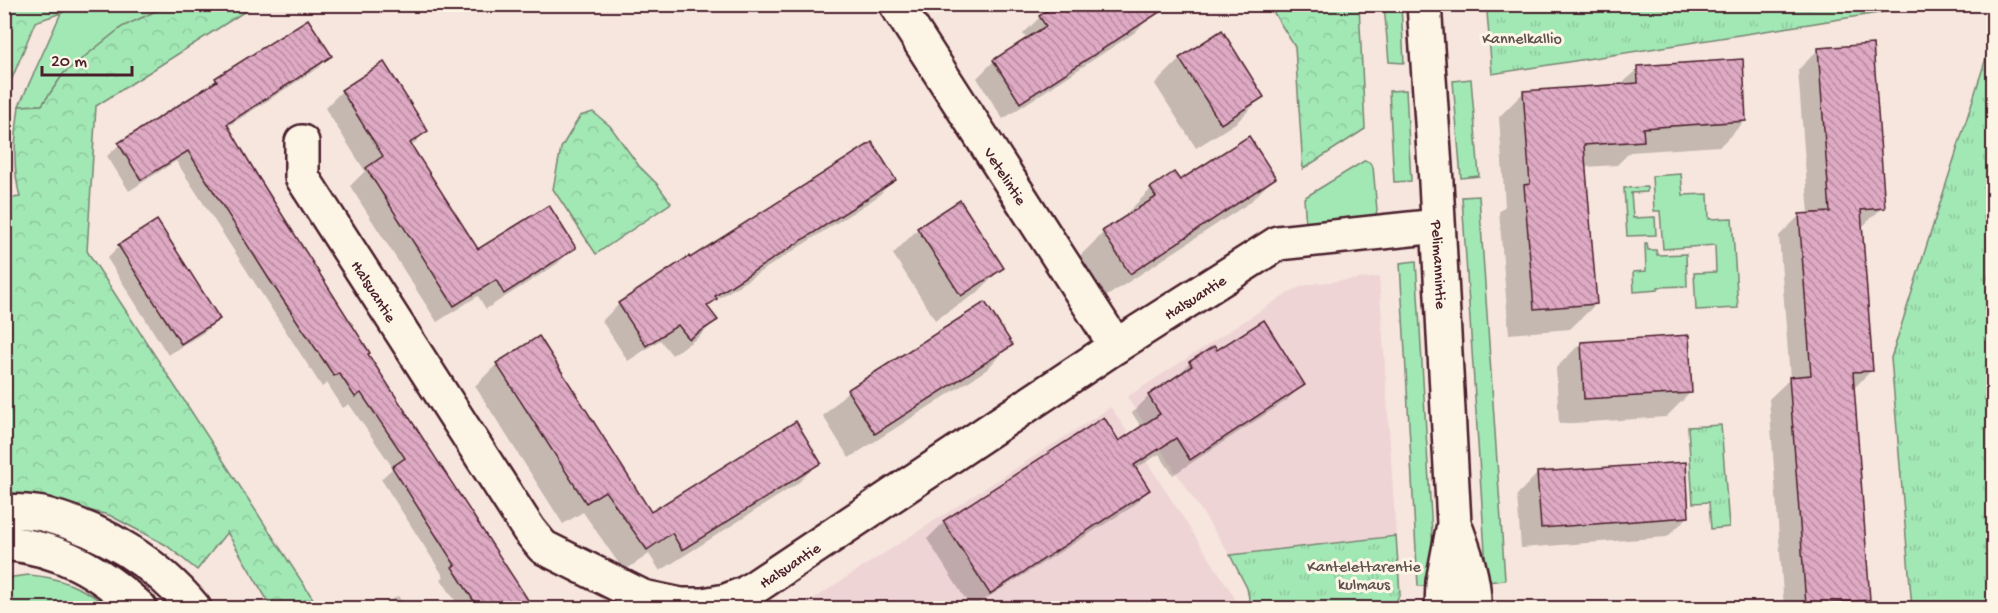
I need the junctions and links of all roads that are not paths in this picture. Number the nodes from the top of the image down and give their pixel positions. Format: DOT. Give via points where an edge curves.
graph roads {
  1 [pos="896,4"];
  2 [pos="1424,4"];
  3 [pos="302,142"];
  4 [pos="1438,226"];
  5 [pos="1116,346"];
  6 [pos="4,511"];
  7 [pos="1454,524"];
  8 [pos="4,543"];
  9 [pos="140,609"];
  10 [pos="194,609"];
  11 [pos="1442,609"];
  12 [pos="1474,609"];
  1 -- 5 [label="main road, Vetelintie"];
  2 -- 4 [label="main road, Pelimannintie"];
  3 -- 5 [label="main road, Halsuantie" via="302,177 529,530 543,547 643,597 703,605 746,593"];
  4 -- 5 [label="main road, Halsuantie" via="1278,243"];
  4 -- 7 [label="main road, Pelimannintie"];
  6 -- 10 [label="main road" via="44,514 91,530 140,558 178,589"];
  7 -- 11 [label="main road, Pelimannintie"];
  7 -- 12 [label="main road, Pelimannintie" via="1475,591"];
  8 -- 9 [label="main road" via="35,547 78,562 115,585"];
}
